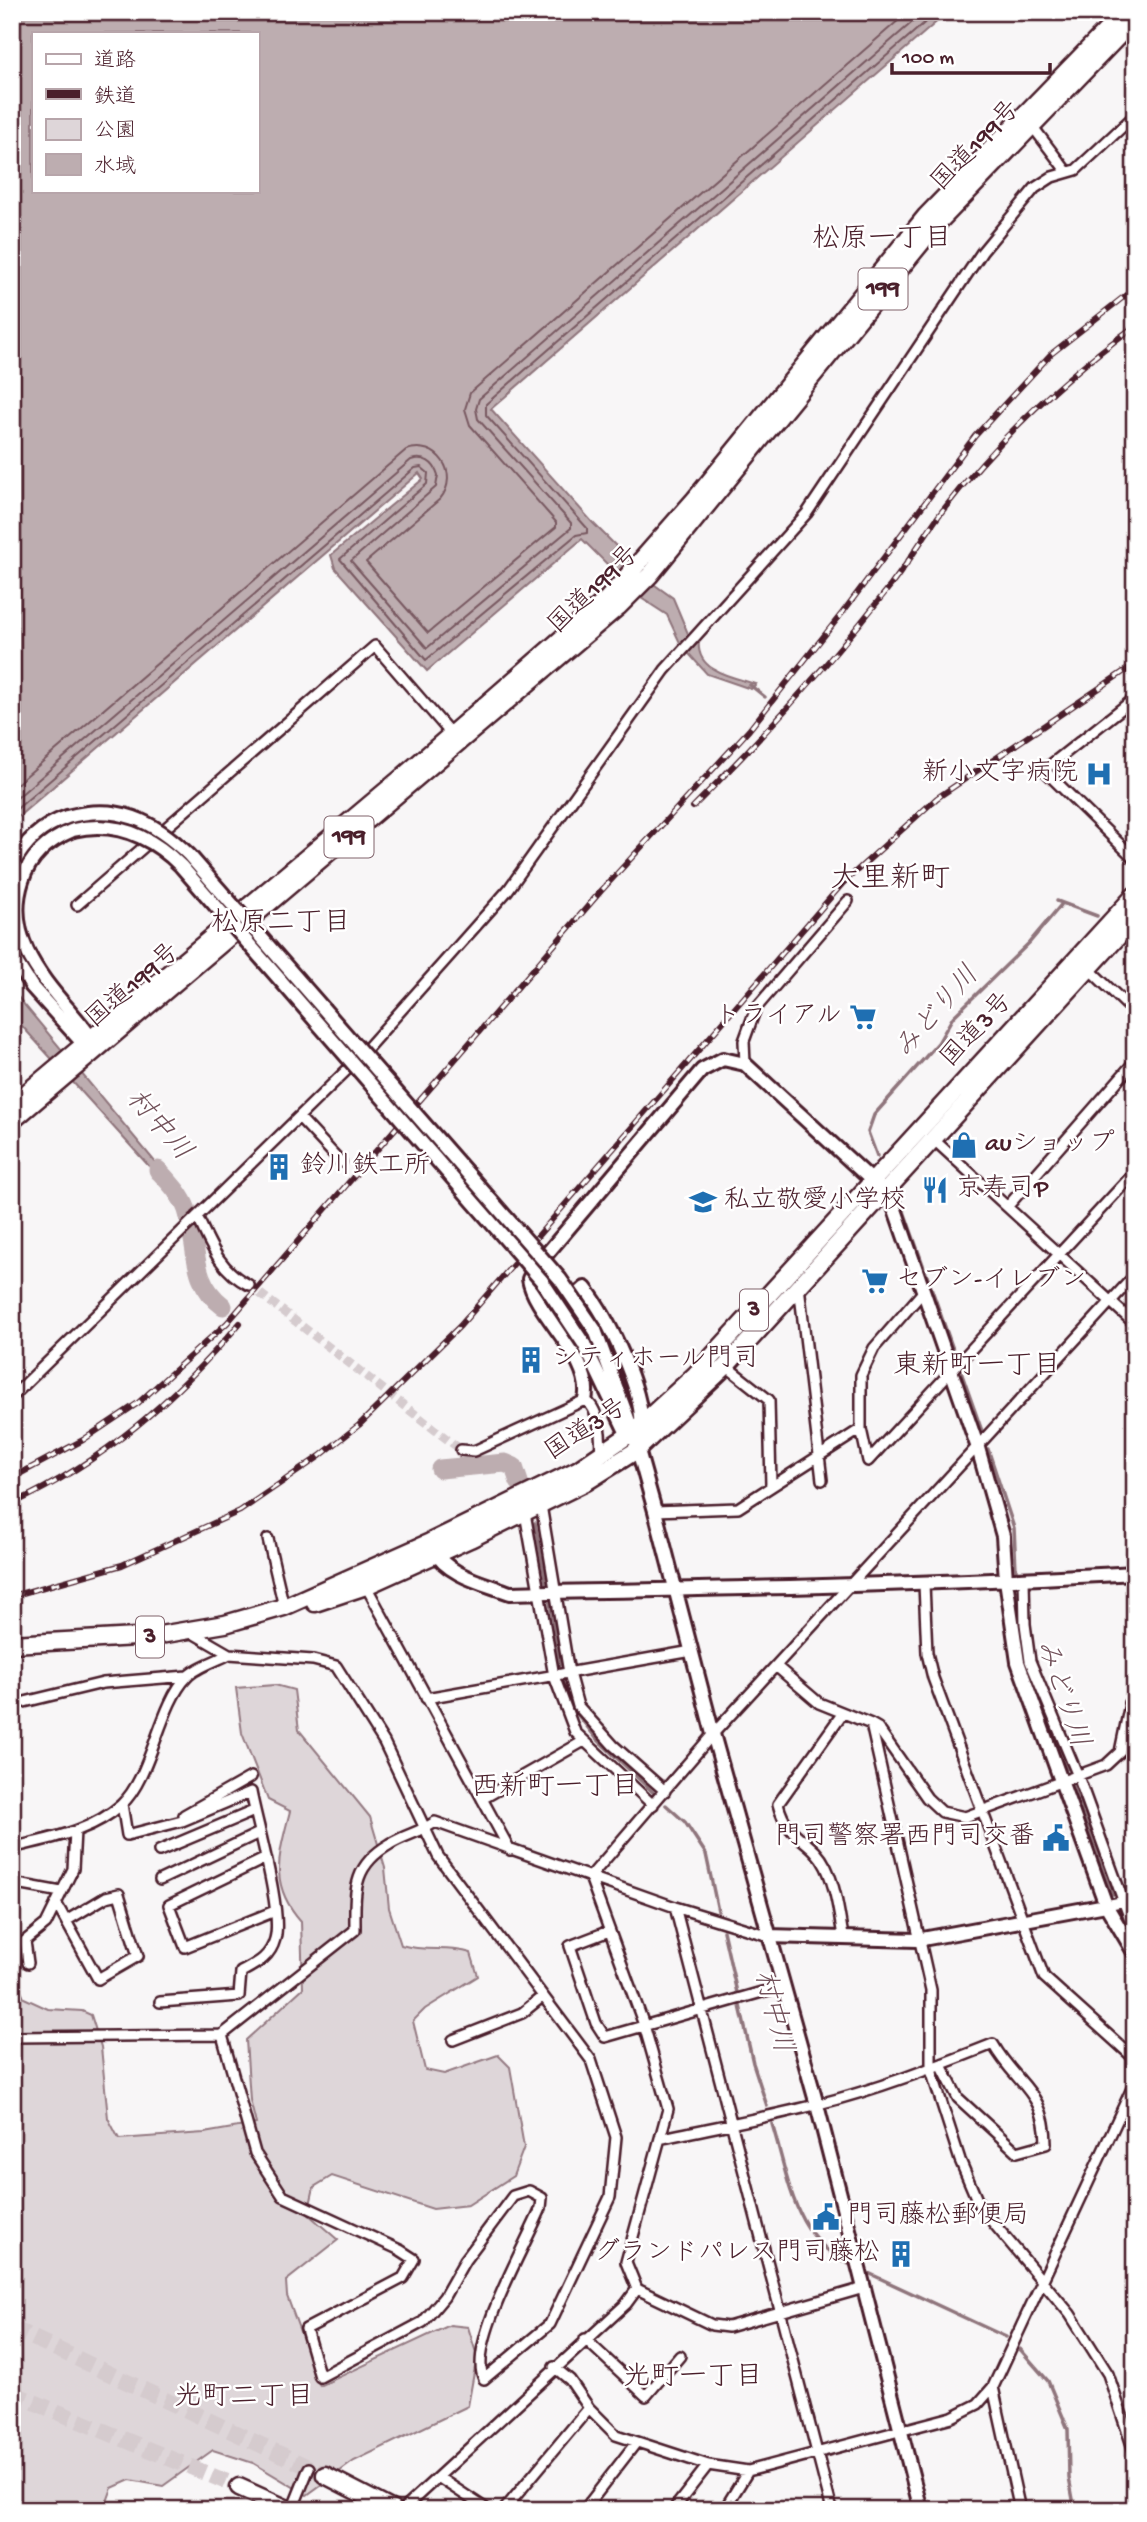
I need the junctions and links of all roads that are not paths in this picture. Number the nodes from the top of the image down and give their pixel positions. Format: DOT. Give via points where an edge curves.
graph roads {
  1 [pos="1124,12"];
  2 [pos="1135,19"];
  3 [pos="1135,115"];
  4 [pos="1028,120"];
  5 [pos="1067,172"];
  6 [pos="1135,698"];
  7 [pos="455,739"];
  8 [pos="1135,859"];
  9 [pos="12,866"];
  10 [pos="1135,895"];
  11 [pos="848,901"];
  12 [pos="77,905"];
  13 [pos="1135,918"];
  14 [pos="12,956"];
  15 [pos="1083,964"];
  16 [pos="1135,1013"];
  17 [pos="84,1052"];
  18 [pos="1135,1061"];
  19 [pos="745,1064"];
  20 [pos="54,1079"];
  21 [pos="12,1105"];
  22 [pos="299,1117"];
  23 [pos="12,1121"];
  24 [pos="932,1138"];
  25 [pos="341,1162"];
  26 [pos="1135,1172"];
  27 [pos="879,1185"];
  28 [pos="1008,1206"];
  29 [pos="197,1216"];
  30 [pos="1060,1255"];
  31 [pos="1135,1275"];
  32 [pos="249,1285"];
  33 [pos="799,1286"];
  34 [pos="922,1293"];
  35 [pos="1110,1302"];
  36 [pos="551,1318"];
  37 [pos="1135,1324"];
  38 [pos="726,1366"];
  39 [pos="951,1370"];
  40 [pos="12,1397"];
  41 [pos="584,1400"];
  42 [pos="861,1429"];
  43 [pos="635,1436"];
  44 [pos="978,1448"];
  45 [pos="461,1450"];
  46 [pos="819,1453"];
  47 [pos="600,1455"];
  48 [pos="822,1480"];
  49 [pos="771,1486"];
  50 [pos="541,1505"];
  51 [pos="655,1511"];
  52 [pos="525,1513"];
  53 [pos="268,1539"];
  54 [pos="433,1549"];
  55 [pos="1135,1573"];
  56 [pos="1024,1579"];
  57 [pos="1006,1580"];
  58 [pos="855,1582"];
  59 [pos="924,1584"];
  60 [pos="366,1586"];
  61 [pos="676,1590"];
  62 [pos="537,1592"];
  63 [pos="555,1592"];
  64 [pos="284,1607"];
  65 [pos="190,1631"];
  66 [pos="12,1644"];
  67 [pos="692,1651"];
  68 [pos="229,1654"];
  69 [pos="777,1667"];
  70 [pos="569,1673"];
  71 [pos="187,1676"];
  72 [pos="554,1676"];
  73 [pos="1135,1680"];
  74 [pos="426,1698"];
  75 [pos="1128,1702"];
  76 [pos="12,1706"];
  77 [pos="842,1714"];
  78 [pos="1135,1719"];
  79 [pos="870,1724"];
  80 [pos="12,1729"];
  81 [pos="713,1734"];
  82 [pos="584,1741"];
  83 [pos="1078,1776"];
  84 [pos="251,1777"];
  85 [pos="1061,1781"];
  86 [pos="665,1791"];
  87 [pos="482,1799"];
  88 [pos="122,1804"];
  89 [pos="653,1805"];
  90 [pos="983,1810"];
  91 [pos="254,1811"];
  92 [pos="168,1825"];
  93 [pos="424,1829"];
  94 [pos="75,1831"];
  95 [pos="259,1833"];
  96 [pos="12,1848"];
  97 [pos="510,1850"];
  98 [pos="159,1851"];
  99 [pos="264,1859"];
  100 [pos="590,1877"];
  101 [pos="160,1880"];
  102 [pos="12,1883"];
  103 [pos="61,1892"];
  104 [pos="1135,1899"];
  105 [pos="1122,1902"];
  106 [pos="56,1903"];
  107 [pos="1107,1905"];
  108 [pos="675,1907"];
  109 [pos="275,1911"];
  110 [pos="1021,1919"];
  111 [pos="66,1921"];
  112 [pos="609,1931"];
  113 [pos="1135,1933"];
  114 [pos="769,1936"];
  115 [pos="843,1936"];
  116 [pos="917,1940"];
  117 [pos="1135,1954"];
  118 [pos="28,1963"];
  119 [pos="783,1986"];
  120 [pos="543,1996"];
  121 [pos="160,2002"];
  122 [pos="701,2010"];
  123 [pos="644,2025"];
  124 [pos="222,2035"];
  125 [pos="12,2037"];
  126 [pos="453,2040"];
  127 [pos="1135,2059"];
  128 [pos="942,2065"];
  129 [pos="931,2070"];
  130 [pos="1135,2082"];
  131 [pos="817,2105"];
  132 [pos="731,2124"];
  133 [pos="663,2138"];
  134 [pos="1041,2281"];
  135 [pos="863,2282"];
  136 [pos="637,2289"];
  137 [pos="779,2311"];
  138 [pos="585,2339"];
  139 [pos="680,2356"];
  140 [pos="554,2367"];
  141 [pos="993,2387"];
  142 [pos="589,2408"];
  143 [pos="900,2433"];
  144 [pos="635,2444"];
  145 [pos="818,2453"];
  146 [pos="1135,2454"];
  147 [pos="708,2465"];
  148 [pos="309,2468"];
  149 [pos="748,2471"];
  150 [pos="325,2475"];
  151 [pos="438,2477"];
  152 [pos="239,2487"];
  153 [pos="293,2505"];
  154 [pos="587,2506"];
  155 [pos="388,2507"];
  156 [pos="402,2510"];
  157 [pos="488,2510"];
  158 [pos="504,2510"];
  159 [pos="599,2510"];
  160 [pos="673,2510"];
  161 [pos="724,2510"];
  162 [pos="832,2510"];
  163 [pos="921,2510"];
  164 [pos="1020,2510"];
  1 -- 4 [label="highway, 国道199号 / 199"];
  2 -- 4 [label="highway, 国道199号 / 199"];
  3 -- 5 [label="street" via="1076,170"];
  4 -- 5 [label="street"];
  4 -- 7 [label="highway, 国道199号 / 199" via="926,216 645,570"];
  5 -- 22 [label="street" via="1035,188 982,252 807,513 665,670 508,890 355,1062"];
  6 -- 8 [label="street" via="1044,770"];
  7 -- 12 [label="street" via="375,646"];
  7 -- 17 [label="highway, 国道199号 / 199"];
  9 -- 43 [label="street, bridge" via="40,830 67,817 104,811 130,814 155,826 190,855 560,1279 595,1329"];
  10 -- 15 [label="highway, 国道3号 / 3"];
  11 -- 19 [label="street" via="756,1008 744,1041"];
  13 -- 15 [label="highway, 国道3号 / 3"];
  14 -- 17 [label="street"];
  15 -- 16 [label="street"];
  15 -- 24 [label="highway, 国道3号 / 3"];
  15 -- 27 [label="highway, 国道3号 / 3"];
  17 -- 20 [label="highway, 国道199号 / 199"];
  17 -- 43 [label="street, bridge" via="20,935 18,895 27,869 47,844 89,826 118,828 147,838 170,855 542,1281 584,1344"];
  18 -- 28 [label="street"];
  19 -- 27 [label="street"];
  19 -- 36 [label="street" via="723,1059 702,1070 534,1269 529,1279 532,1292"];
  20 -- 21 [label="highway, 国道199号 / 199"];
  20 -- 23 [label="highway, 国道199号 / 199"];
  22 -- 25 [label="street"];
  22 -- 29 [label="street"];
  24 -- 27 [label="highway, 国道3号 / 3"];
  24 -- 28 [label="street"];
  26 -- 30 [label="street"];
  27 -- 33 [label="highway, 国道3号 / 3"];
  27 -- 34 [label="street" via="891,1198"];
  27 -- 43 [label="highway, 国道3号 / 3"];
  28 -- 30 [label="street"];
  29 -- 32 [label="street" via="231,1277"];
  29 -- 40 [label="street"];
  30 -- 35 [label="street"];
  30 -- 39 [label="street"];
  31 -- 35 [label="street"];
  33 -- 38 [label="highway, 国道3号 / 3"];
  33 -- 46 [label="street"];
  34 -- 39 [label="street"];
  34 -- 42 [label="street" via="874,1348 861,1375"];
  35 -- 37 [label="street"];
  35 -- 44 [label="street"];
  36 -- 41 [label="street" via="577,1364"];
  36 -- 43 [label="street" via="585,1289 612,1328"];
  38 -- 43 [label="highway, 国道3号 / 3"];
  38 -- 49 [label="street" via="769,1400"];
  39 -- 42 [label="street" via="869,1461"];
  39 -- 44 [label="street"];
  41 -- 45 [label="street" via="474,1451"];
  41 -- 47 [label="street" via="592,1407 599,1427"];
  42 -- 46 [label="street"];
  43 -- 47 [label="highway, 国道3号 / 3"];
  43 -- 50 [label="highway, 国道3号 / 3" via="586,1482"];
  43 -- 51 [label="street"];
  44 -- 57 [label="street" via="1003,1536"];
  44 -- 58 [label="street"];
  46 -- 48 [label="street"];
  46 -- 49 [label="street"];
  47 -- 54 [label="highway, 国道3号 / 3"];
  49 -- 51 [label="street" via="738,1508"];
  50 -- 52 [label="highway, 国道3号 / 3"];
  50 -- 63 [label="street"];
  51 -- 61 [label="street"];
  52 -- 54 [label="highway, 国道3号 / 3"];
  52 -- 62 [label="street"];
  53 -- 64 [label="street"];
  54 -- 60 [label="highway, 国道3号 / 3"];
  54 -- 62 [label="street" via="458,1573 510,1593"];
  54 -- 64 [label="highway, 国道3号 / 3"];
  55 -- 56 [label="street"];
  56 -- 57 [label="street"];
  56 -- 83 [label="street" via="1030,1661"];
  57 -- 59 [label="street"];
  57 -- 85 [label="street" via="1018,1662"];
  58 -- 59 [label="street"];
  58 -- 61 [label="street"];
  58 -- 69 [label="street"];
  59 -- 90 [label="street" via="927,1653 933,1678"];
  60 -- 64 [label="highway, 国道3号 / 3" via="317,1603"];
  60 -- 74 [label="street"];
  61 -- 63 [label="street"];
  61 -- 67 [label="street"];
  62 -- 63 [label="street"];
  62 -- 72 [label="street"];
  63 -- 70 [label="street"];
  64 -- 65 [label="highway, 国道3号 / 3"];
  65 -- 66 [label="highway, 国道3号 / 3"];
  65 -- 68 [label="street"];
  67 -- 70 [label="street"];
  67 -- 81 [label="street"];
  68 -- 71 [label="street"];
  68 -- 93 [label="street" via="336,1666 384,1742"];
  69 -- 77 [label="street" via="819,1703"];
  69 -- 81 [label="street"];
  70 -- 72 [label="street"];
  70 -- 86 [label="street" via="578,1706 592,1725"];
  71 -- 76 [label="street" via="103,1683"];
  71 -- 88 [label="street"];
  72 -- 74 [label="street"];
  72 -- 82 [label="street" via="575,1732"];
  73 -- 75 [label="street"];
  74 -- 87 [label="street"];
  75 -- 78 [label="street"];
  75 -- 83 [label="street" via="1120,1752 1106,1765"];
  76 -- 80 [label="street"];
  77 -- 79 [label="street"];
  77 -- 115 [label="street" via="778,1804 791,1833 807,1842 826,1866"];
  79 -- 90 [label="street" via="878,1728 942,1812 965,1817"];
  79 -- 116 [label="street"];
  81 -- 86 [label="street"];
  81 -- 114 [label="street"];
  82 -- 87 [label="street"];
  82 -- 89 [label="street"];
  83 -- 85 [label="street"];
  83 -- 105 [label="street"];
  84 -- 92 [label="street"];
  85 -- 90 [label="street"];
  85 -- 107 [label="street"];
  86 -- 89 [label="street"];
  87 -- 97 [label="street"];
  88 -- 92 [label="street" via="127,1835"];
  88 -- 94 [label="street" via="89,1827"];
  89 -- 100 [label="street"];
  90 -- 110 [label="street"];
  91 -- 92 [label="street" via="251,1793"];
  91 -- 95 [label="street"];
  91 -- 98 [label="street"];
  93 -- 97 [label="street" via="435,1822"];
  93 -- 120 [label="street" via="438,1856"];
  93 -- 124 [label="street" via="367,1860 355,1888 355,1930"];
  94 -- 96 [label="street"];
  94 -- 103 [label="street" via="73,1869"];
  95 -- 99 [label="street"];
  95 -- 101 [label="street"];
  97 -- 100 [label="street"];
  99 -- 109 [label="street"];
  99 -- 109 [label="street" via="169,1905 185,1947"];
  100 -- 108 [label="street"];
  100 -- 112 [label="street"];
  102 -- 103 [label="street"];
  103 -- 106 [label="street"];
  104 -- 105 [label="street"];
  105 -- 107 [label="street"];
  105 -- 113 [label="street"];
  106 -- 111 [label="street" via="98,1979 138,1956 119,1894"];
  106 -- 118 [label="street" via="46,1924 25,1941"];
  107 -- 110 [label="street"];
  107 -- 117 [label="street"];
  108 -- 114 [label="street"];
  108 -- 122 [label="street"];
  109 -- 121 [label="street" via="276,1939 263,1961 241,1972 239,1996"];
  110 -- 116 [label="street"];
  110 -- 127 [label="street" via="1044,1977"];
  112 -- 123 [label="street"];
  112 -- 123 [label="street" via="570,1946 596,2023 605,2037"];
  114 -- 115 [label="street"];
  114 -- 119 [label="street"];
  115 -- 116 [label="street"];
  116 -- 129 [label="street" via="931,1990"];
  119 -- 122 [label="street"];
  119 -- 131 [label="street"];
  120 -- 124 [label="street" via="591,2060 615,2137 610,2197 550,2324 484,2379 480,2371 485,2330 527,2243 542,2198 529,2191 513,2196 423,2322 320,2377 306,2329 403,2278 414,2259 283,2196 255,2153"];
  120 -- 126 [label="street" via="522,2013"];
  122 -- 123 [label="street"];
  122 -- 132 [label="street"];
  123 -- 133 [label="street" via="668,2109"];
  124 -- 125 [label="street"];
  128 -- 128 [label="street" via="993,2044 1004,2064 1034,2094 1046,2144 1017,2152 958,2098"];
  128 -- 129 [label="street"];
  129 -- 131 [label="street"];
  129 -- 134 [label="street" via="980,2207"];
  130 -- 134 [label="street"];
  131 -- 132 [label="street"];
  131 -- 135 [label="street"];
  132 -- 133 [label="street"];
  132 -- 137 [label="street"];
  133 -- 136 [label="street" via="626,2262"];
  134 -- 141 [label="street"];
  134 -- 146 [label="street" via="1070,2314 1108,2374"];
  135 -- 137 [label="street"];
  135 -- 143 [label="street"];
  136 -- 137 [label="street" via="712,2325 728,2327"];
  136 -- 138 [label="street"];
  137 -- 145 [label="street"];
  138 -- 139 [label="street" via="646,2396"];
  138 -- 140 [label="street"];
  140 -- 142 [label="street" via="570,2380"];
  140 -- 151 [label="street"];
  141 -- 143 [label="street" via="978,2404 952,2417"];
  141 -- 164 [label="street"];
  142 -- 144 [label="street" via="615,2435"];
  142 -- 158 [label="street"];
  143 -- 145 [label="street"];
  143 -- 163 [label="street"];
  144 -- 147 [label="street"];
  144 -- 154 [label="street"];
  145 -- 149 [label="street"];
  145 -- 162 [label="street"];
  147 -- 149 [label="street"];
  147 -- 160 [label="street"];
  148 -- 153 [label="street"];
  149 -- 161 [label="street"];
  150 -- 155 [label="highway"];
  151 -- 156 [label="street"];
  151 -- 157 [label="street"];
  152 -- 153 [label="highway"];
  154 -- 159 [label="street"];
}
